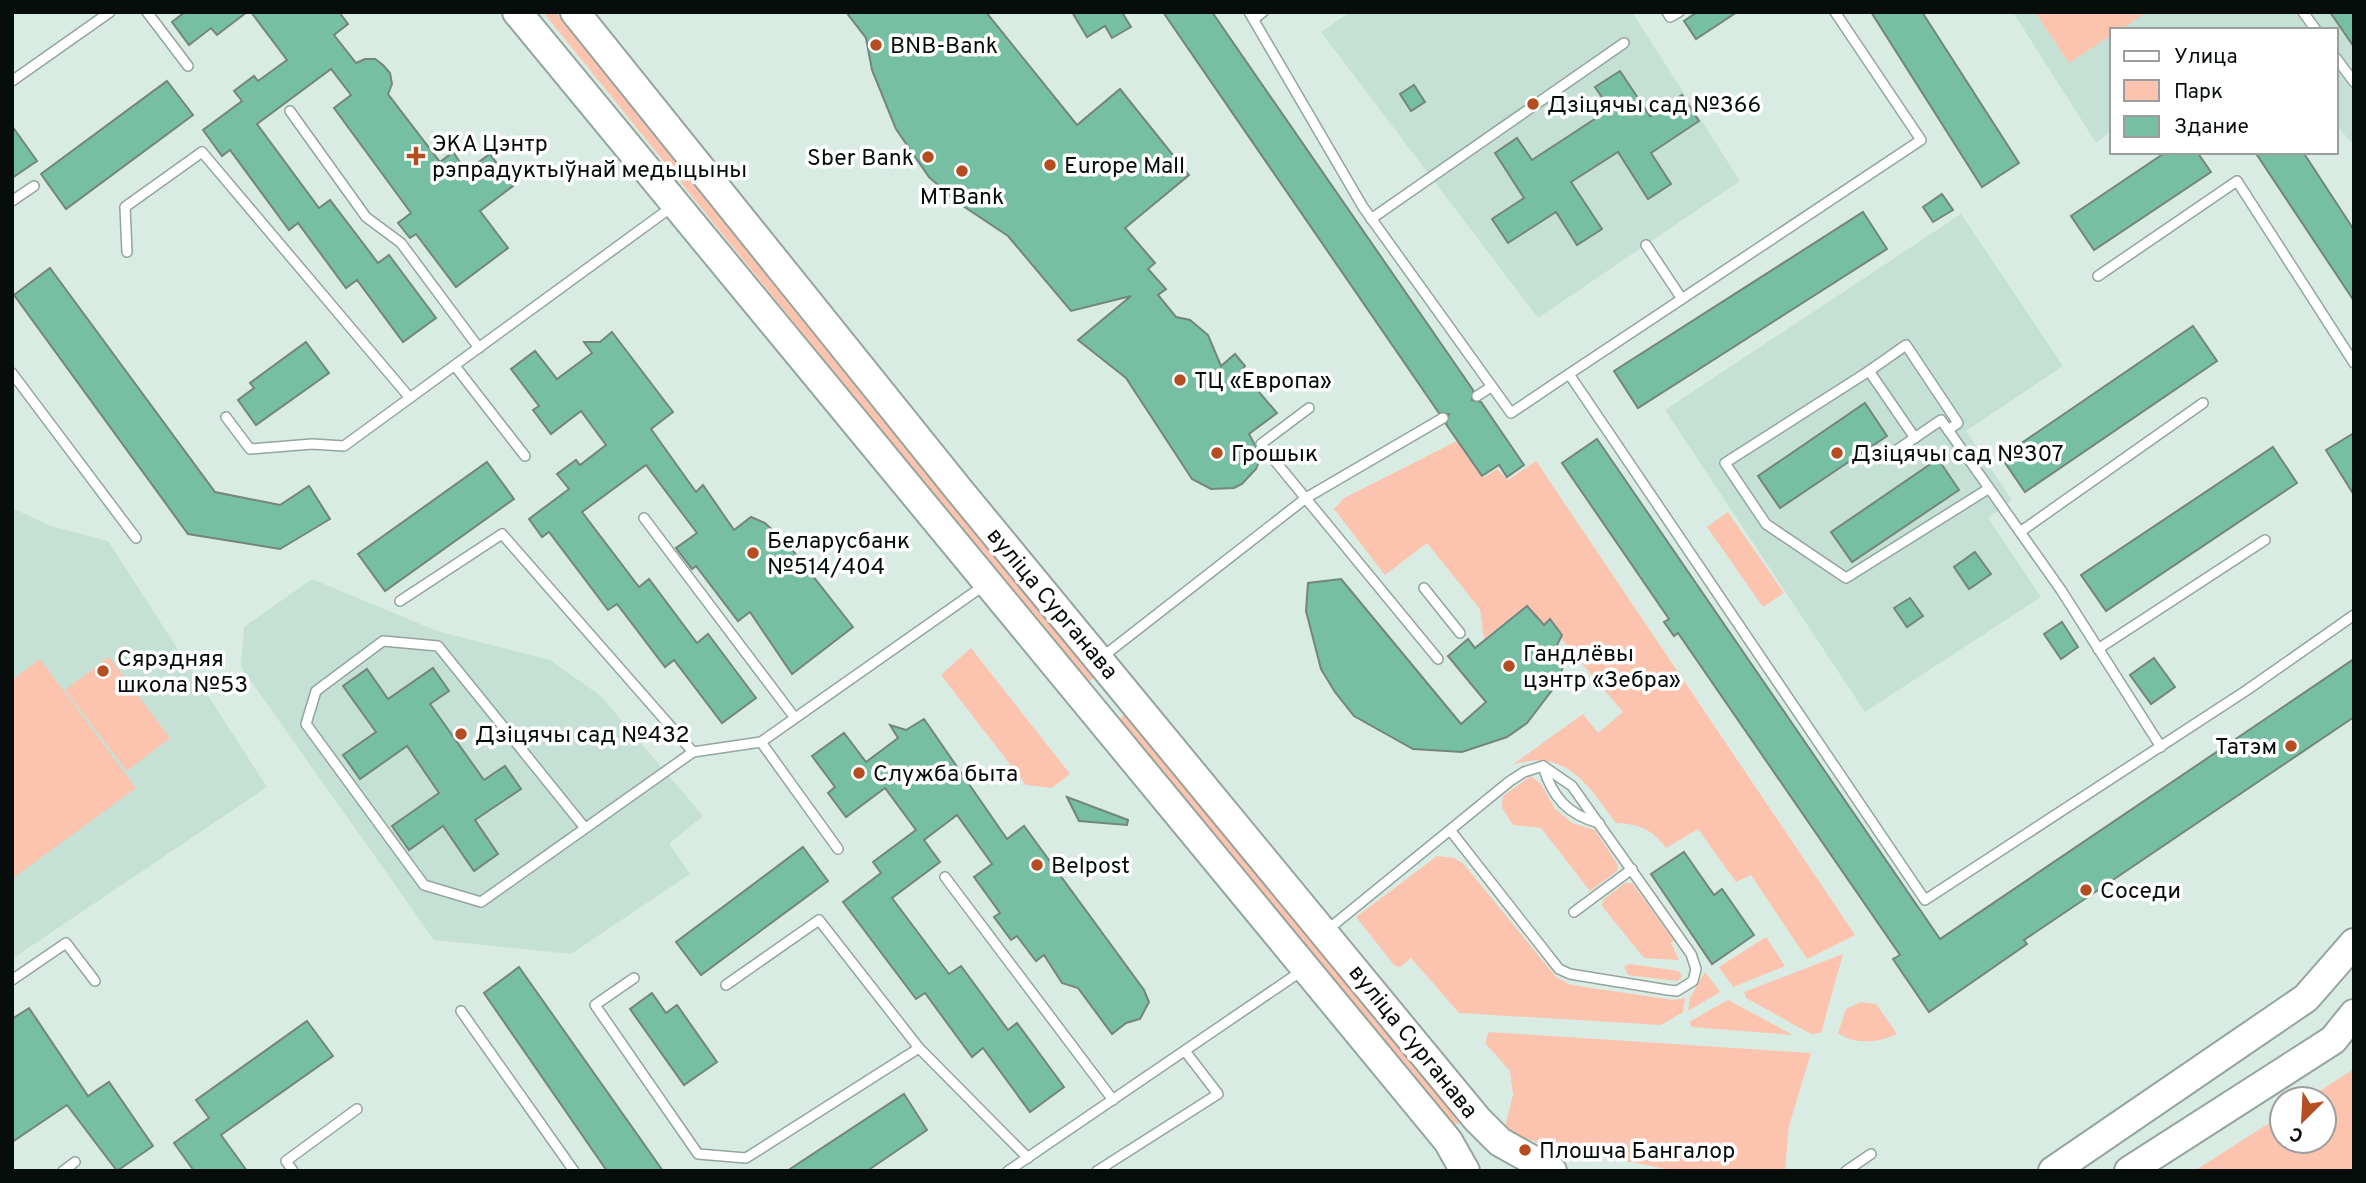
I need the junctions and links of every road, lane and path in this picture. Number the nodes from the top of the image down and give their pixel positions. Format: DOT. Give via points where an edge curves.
graph roads {
  1 [pos="110,12"];
  2 [pos="147,12"];
  3 [pos="517,12"];
  4 [pos="575,12"];
  5 [pos="1263,12"];
  6 [pos="1667,12"];
  7 [pos="1679,12"];
  8 [pos="1835,12"];
  9 [pos="2303,12"];
  10 [pos="1251,16"];
  11 [pos="2315,28"];
  12 [pos="1625,43"];
  13 [pos="2338,61"];
  14 [pos="188,66"];
  15 [pos="12,81"];
  16 [pos="2354,82"];
  17 [pos="290,111"];
  18 [pos="34,186"];
  19 [pos="12,201"];
  20 [pos="675,205"];
  21 [pos="1371,219"];
  22 [pos="1646,245"];
  23 [pos="127,252"];
  24 [pos="2098,276"];
  25 [pos="1682,299"];
  26 [pos="479,348"];
  27 [pos="2354,363"];
  28 [pos="455,366"];
  29 [pos="1869,371"];
  30 [pos="12,373"];
  31 [pos="1569,374"];
  32 [pos="1491,387"];
  33 [pos="1477,396"];
  34 [pos="410,398"];
  35 [pos="2203,404"];
  36 [pos="1309,408"];
  37 [pos="226,417"];
  38 [pos="1443,418"];
  39 [pos="1948,430"];
  40 [pos="1915,438"];
  41 [pos="1894,452"];
  42 [pos="525,456"];
  43 [pos="1988,489"];
  44 [pos="1306,498"];
  45 [pos="644,518"];
  46 [pos="2020,532"];
  47 [pos="136,538"];
  48 [pos="2265,540"];
  49 [pos="987,583"];
  50 [pos="1424,588"];
  51 [pos="400,601"];
  52 [pos="2354,615"];
  53 [pos="1460,633"];
  54 [pos="2098,649"];
  55 [pos="1100,659"];
  56 [pos="1438,659"];
  57 [pos="794,718"];
  58 [pos="761,742"];
  59 [pos="2161,747"];
  60 [pos="693,752"];
  61 [pos="1544,766"];
  62 [pos="1599,823"];
  63 [pos="585,828"];
  64 [pos="1450,830"];
  65 [pos="838,849"];
  66 [pos="1632,869"];
  67 [pos="945,877"];
  68 [pos="1574,912"];
  69 [pos="1325,932"];
  70 [pos="2354,943"];
  71 [pos="1307,967"];
  72 [pos="634,978"];
  73 [pos="12,980"];
  74 [pos="95,981"];
  75 [pos="726,985"];
  76 [pos="461,1011"];
  77 [pos="2354,1014"];
  78 [pos="919,1048"];
  79 [pos="1185,1051"];
  80 [pos="1113,1100"];
  81 [pos="357,1109"];
  82 [pos="1871,1154"];
  83 [pos="1028,1158"];
  84 [pos="75,1162"];
  85 [pos="63,1171"];
  86 [pos="293,1171"];
  87 [pos="574,1171"];
  88 [pos="1008,1171"];
  89 [pos="1097,1171"];
  90 [pos="1465,1171"];
  91 [pos="1552,1171"];
  92 [pos="1846,1171"];
  93 [pos="2053,1171"];
  94 [pos="2129,1171"];
  1 -- 15 [label="lane"];
  2 -- 14 [label="lane"];
  3 -- 20 [label="main road, вуліца Сурганава"];
  4 -- 55 [label="main road, вуліца Сурганава"];
  5 -- 10 [label="lane"];
  6 -- 7 [label="lane" via="1670,18"];
  8 -- 25 [label="lane" via="1921,140"];
  9 -- 11 [label="lane"];
  10 -- 21 [label="lane"];
  12 -- 21 [label="lane"];
  13 -- 16 [label="lane"];
  17 -- 26 [label="lane" via="366,217 401,243"];
  18 -- 19 [label="lane"];
  20 -- 26 [label="lane"];
  20 -- 49 [label="main road, вуліца Сурганава"];
  21 -- 32 [label="lane"];
  22 -- 25 [label="lane"];
  23 -- 34 [label="lane" via="125,207 202,152"];
  24 -- 27 [label="lane" via="2237,181"];
  25 -- 31 [label="lane"];
  26 -- 28 [label="lane"];
  28 -- 34 [label="lane"];
  28 -- 42 [label="lane"];
  29 -- 39 [label="lane" via="1906,345 1958,423"];
  29 -- 40 [label="lane"];
  29 -- 43 [label="lane" via="1725,463 1766,524 1846,578"];
  30 -- 47 [label="lane"];
  31 -- 32 [label="lane" via="1511,413"];
  31 -- 59 [label="lane" via="1925,900"];
  32 -- 33 [label="lane"];
  34 -- 37 [label="lane" via="344,446 250,449"];
  35 -- 46 [label="lane"];
  36 -- 44 [label="lane" via="1261,444"];
  38 -- 44 [label="lane"];
  39 -- 40 [label="lane" via="1941,420"];
  39 -- 43 [label="lane"];
  40 -- 41 [label="lane"];
  43 -- 46 [label="lane"];
  44 -- 55 [label="lane"];
  44 -- 56 [label="lane"];
  45 -- 57 [label="lane"];
  46 -- 54 [label="lane"];
  48 -- 54 [label="lane"];
  49 -- 57 [label="lane"];
  49 -- 71 [label="main road, вуліца Сурганава"];
  50 -- 53 [label="lane"];
  51 -- 60 [label="lane" via="502,534"];
  52 -- 59 [label="lane"];
  54 -- 59 [label="lane"];
  55 -- 69 [label="main road, вуліца Сурганава"];
  57 -- 58 [label="lane"];
  58 -- 60 [label="lane"];
  58 -- 65 [label="lane"];
  60 -- 63 [label="lane"];
  61 -- 62 [label="lane" via="1572,786"];
  61 -- 62 [label="lane" via="1560,802 1580,818"];
  61 -- 64 [label="lane" via="1524,772"];
  62 -- 66 [label="lane"];
  63 -- 63 [label="lane" via="481,902 424,885 306,724 316,691 383,641 438,646"];
  64 -- 66 [label="lane" via="1559,969 1677,991 1693,981 1694,960"];
  64 -- 69 [label="lane"];
  66 -- 68 [label="lane"];
  67 -- 80 [label="lane"];
  69 -- 91 [label="main road, вуліца Сурганава" via="1477,1119 1500,1142"];
  70 -- 93 [label="main road" via="2306,998"];
  71 -- 79 [label="lane"];
  71 -- 90 [label="main road, вуліца Сурганава" via="1448,1141"];
  72 -- 78 [label="lane" via="595,1005 698,1154 746,1158"];
  73 -- 74 [label="lane" via="66,943"];
  75 -- 78 [label="lane" via="819,920"];
  76 -- 87 [label="lane"];
  77 -- 94 [label="main road" via="2333,1040"];
  78 -- 83 [label="lane"];
  79 -- 80 [label="lane"];
  79 -- 89 [label="lane" via="1218,1094"];
  80 -- 83 [label="lane"];
  81 -- 86 [label="lane" via="286,1161"];
  82 -- 92 [label="lane"];
  83 -- 88 [label="lane"];
  84 -- 85 [label="lane"];
}
